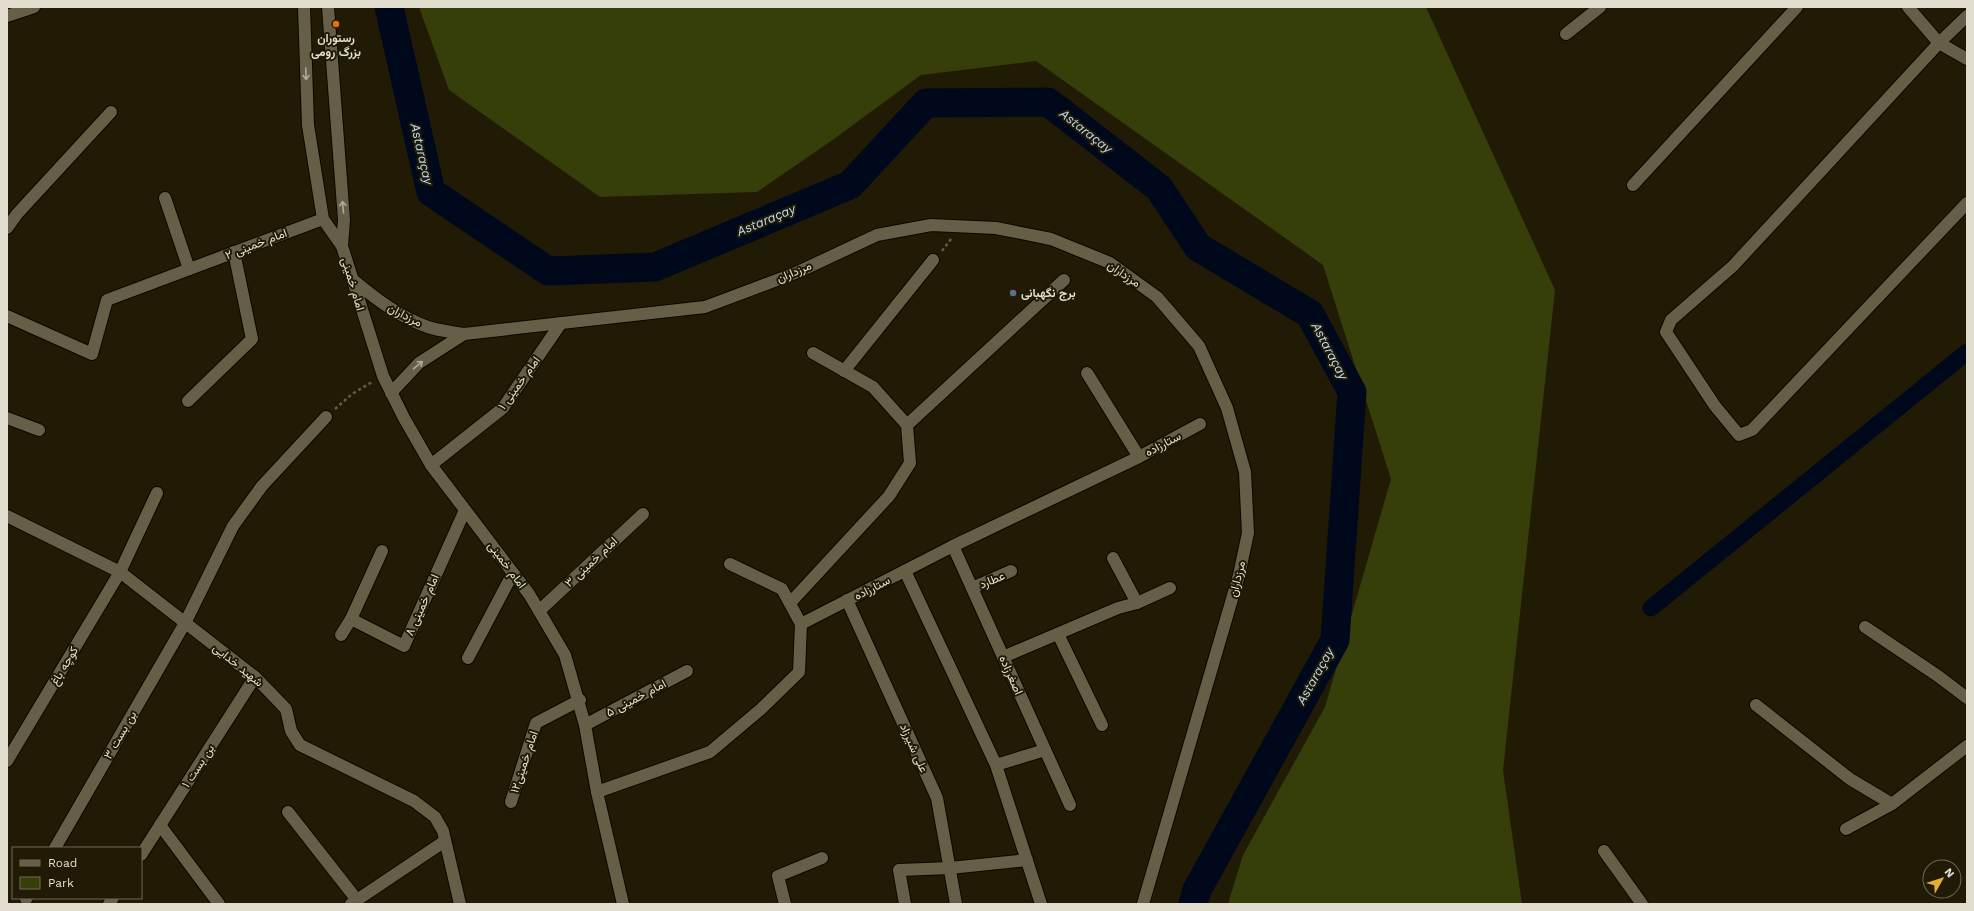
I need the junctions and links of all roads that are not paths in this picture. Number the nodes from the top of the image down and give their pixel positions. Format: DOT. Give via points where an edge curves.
graph roads {
  1 [pos="34,7"];
  2 [pos="304,7"];
  3 [pos="328,7"];
  4 [pos="1600,7"];
  5 [pos="1798,7"];
  6 [pos="1908,7"];
  7 [pos="7,16"];
  8 [pos="1967,16"];
  9 [pos="1566,34"];
  10 [pos="1939,43"];
  11 [pos="1967,59"];
  12 [pos="110,112"];
  13 [pos="1633,185"];
  14 [pos="165,198"];
  15 [pos="1967,204"];
  16 [pos="323,218"];
  17 [pos="7,228"];
  18 [pos="342,246"];
  19 [pos="234,252"];
  20 [pos="934,260"];
  21 [pos="189,269"];
  22 [pos="352,280"];
  23 [pos="1064,280"];
  24 [pos="7,316"];
  25 [pos="562,323"];
  26 [pos="464,334"];
  27 [pos="813,354"];
  28 [pos="844,371"];
  29 [pos="1087,373"];
  30 [pos="391,393"];
  31 [pos="188,401"];
  32 [pos="326,417"];
  33 [pos="7,418"];
  34 [pos="1200,424"];
  35 [pos="907,425"];
  36 [pos="39,430"];
  37 [pos="1139,456"];
  38 [pos="431,465"];
  39 [pos="157,493"];
  40 [pos="465,510"];
  41 [pos="643,514"];
  42 [pos="7,516"];
  43 [pos="953,546"];
  44 [pos="382,551"];
  45 [pos="1113,558"];
  46 [pos="730,564"];
  47 [pos="905,571"];
  48 [pos="1011,571"];
  49 [pos="120,572"];
  50 [pos="513,573"];
  51 [pos="972,588"];
  52 [pos="1170,588"];
  53 [pos="847,600"];
  54 [pos="790,603"];
  55 [pos="1137,603"];
  56 [pos="539,611"];
  57 [pos="351,619"];
  58 [pos="185,622"];
  59 [pos="802,624"];
  60 [pos="1865,627"];
  61 [pos="1058,634"];
  62 [pos="341,635"];
  63 [pos="468,658"];
  64 [pos="1003,658"];
  65 [pos="687,671"];
  66 [pos="255,676"];
  67 [pos="1967,698"];
  68 [pos="580,700"];
  69 [pos="1756,705"];
  70 [pos="585,725"];
  71 [pos="1102,725"];
  72 [pos="1967,746"];
  73 [pos="1045,750"];
  74 [pos="7,761"];
  75 [pos="996,765"];
  76 [pos="597,792"];
  77 [pos="511,802"];
  78 [pos="1892,804"];
  79 [pos="1070,805"];
  80 [pos="288,812"];
  81 [pos="160,825"];
  82 [pos="1846,830"];
  83 [pos="445,841"];
  84 [pos="56,847"];
  85 [pos="1604,851"];
  86 [pos="142,853"];
  87 [pos="822,858"];
  88 [pos="1027,860"];
  89 [pos="950,868"];
  90 [pos="354,902"];
  91 [pos="219,904"];
  92 [pos="460,904"];
  93 [pos="623,904"];
  94 [pos="785,904"];
  95 [pos="905,904"];
  96 [pos="956,904"];
  97 [pos="1041,904"];
  98 [pos="1143,904"];
  99 [pos="1642,904"];
  1 -- 7 [label="street"];
  2 -- 16 [label="street, امام خمینی, one-way" via="308,125"];
  18 -- 3 [label="street, امام خمینی, one-way" via="344,220"];
  4 -- 9 [label="street"];
  5 -- 13 [label="street"];
  6 -- 10 [label="street"];
  8 -- 10 [label="street"];
  10 -- 11 [label="street"];
  10 -- 15 [label="street" via="1733,266 1670,320 1666,332 1715,406 1739,434 1752,430"];
  12 -- 17 [label="street"];
  14 -- 21 [label="street"];
  16 -- 18 [label="street, امام خمینی"];
  16 -- 19 [label="street, امام خمینی ۲"];
  18 -- 22 [label="street, امام خمینی"];
  19 -- 21 [label="street, امام خمینی ۲"];
  19 -- 31 [label="street" via="252,339"];
  20 -- 28 [label="street"];
  21 -- 24 [label="street, امام خمینی ۲" via="106,300 92,354"];
  22 -- 26 [label="street, مرزداران" via="390,309 409,319 429,328"];
  22 -- 30 [label="street, امام خمینی" via="382,376"];
  23 -- 35 [label="street"];
  25 -- 26 [label="street, مرزداران"];
  25 -- 38 [label="street, امام خمینی ۱" via="503,408"];
  25 -- 98 [label="street, مرزداران" via="705,307 798,272 877,235 931,225 996,228 1051,239 1110,264 1157,298 1199,346 1227,408 1243,465 1248,533 1239,575"];
  30 -- 26 [label="street, مرزداران, one-way" via="419,363"];
  27 -- 28 [label="street"];
  28 -- 35 [label="street" via="873,387"];
  29 -- 37 [label="street"];
  30 -- 38 [label="street, امام خمینی"];
  32 -- 58 [label="street, بن بست ۳" via="262,486 233,526"];
  33 -- 36 [label="street"];
  34 -- 37 [label="street, ستارزاده"];
  35 -- 54 [label="street" via="910,463 889,496"];
  37 -- 43 [label="street, ستارزاده"];
  38 -- 40 [label="street, امام خمینی"];
  39 -- 49 [label="street, کوچه باغ"];
  40 -- 50 [label="street, امام خمینی"];
  40 -- 57 [label="street, امام خمینی ۸" via="404,646"];
  41 -- 56 [label="street, امام خمینی ۳"];
  42 -- 49 [label="street, شهید خدایی"];
  43 -- 47 [label="street, ستارزاده"];
  43 -- 51 [label="street, اصغرزاده"];
  44 -- 57 [label="street"];
  45 -- 55 [label="street"];
  46 -- 54 [label="street" via="782,589"];
  47 -- 53 [label="street, ستارزاده"];
  47 -- 75 [label="street"];
  48 -- 51 [label="street, عطارد"];
  49 -- 58 [label="street, شهید خدایی"];
  49 -- 74 [label="street, کوچه باغ"];
  50 -- 56 [label="street, امام خمینی"];
  50 -- 63 [label="street"];
  51 -- 64 [label="street, اصغرزاده"];
  52 -- 55 [label="street"];
  53 -- 59 [label="street, ستارزاده"];
  53 -- 89 [label="street, علی شیرزاد" via="937,798"];
  54 -- 59 [label="street"];
  55 -- 61 [label="street" via="1118,608"];
  56 -- 68 [label="street, امام خمینی" via="565,655"];
  57 -- 62 [label="street"];
  58 -- 66 [label="street, شهید خدایی"];
  58 -- 84 [label="street, بن بست ۳"];
  59 -- 76 [label="street" via="799,672 761,709 710,752"];
  60 -- 67 [label="street"];
  61 -- 64 [label="street"];
  61 -- 71 [label="street"];
  64 -- 73 [label="street, اصغرزاده"];
  65 -- 70 [label="street, امام خمینی ۵"];
  66 -- 81 [label="street, بن بست ۱"];
  66 -- 83 [label="street, شهید خدایی" via="286,709 291,731 300,745 414,801 435,817"];
  68 -- 70 [label="street, امام خمینی"];
  68 -- 77 [label="street, امام خمینی۱۲" via="536,723"];
  69 -- 78 [label="street" via="1850,779"];
  70 -- 76 [label="street, امام خمینی"];
  72 -- 78 [label="street"];
  73 -- 75 [label="street"];
  73 -- 79 [label="street, اصغرزاده"];
  75 -- 88 [label="street"];
  76 -- 93 [label="street, امام خمینی"];
  78 -- 82 [label="street"];
  80 -- 90 [label="street"];
  81 -- 86 [label="street, بن بست ۱"];
  81 -- 91 [label="street"];
  83 -- 90 [label="street"];
  83 -- 92 [label="street, شهید خدایی"];
  85 -- 99 [label="street"];
  87 -- 94 [label="street" via="778,876"];
  88 -- 89 [label="street"];
  88 -- 97 [label="street"];
  89 -- 95 [label="street" via="899,870"];
  89 -- 96 [label="street, علی شیرزاد"];
}
